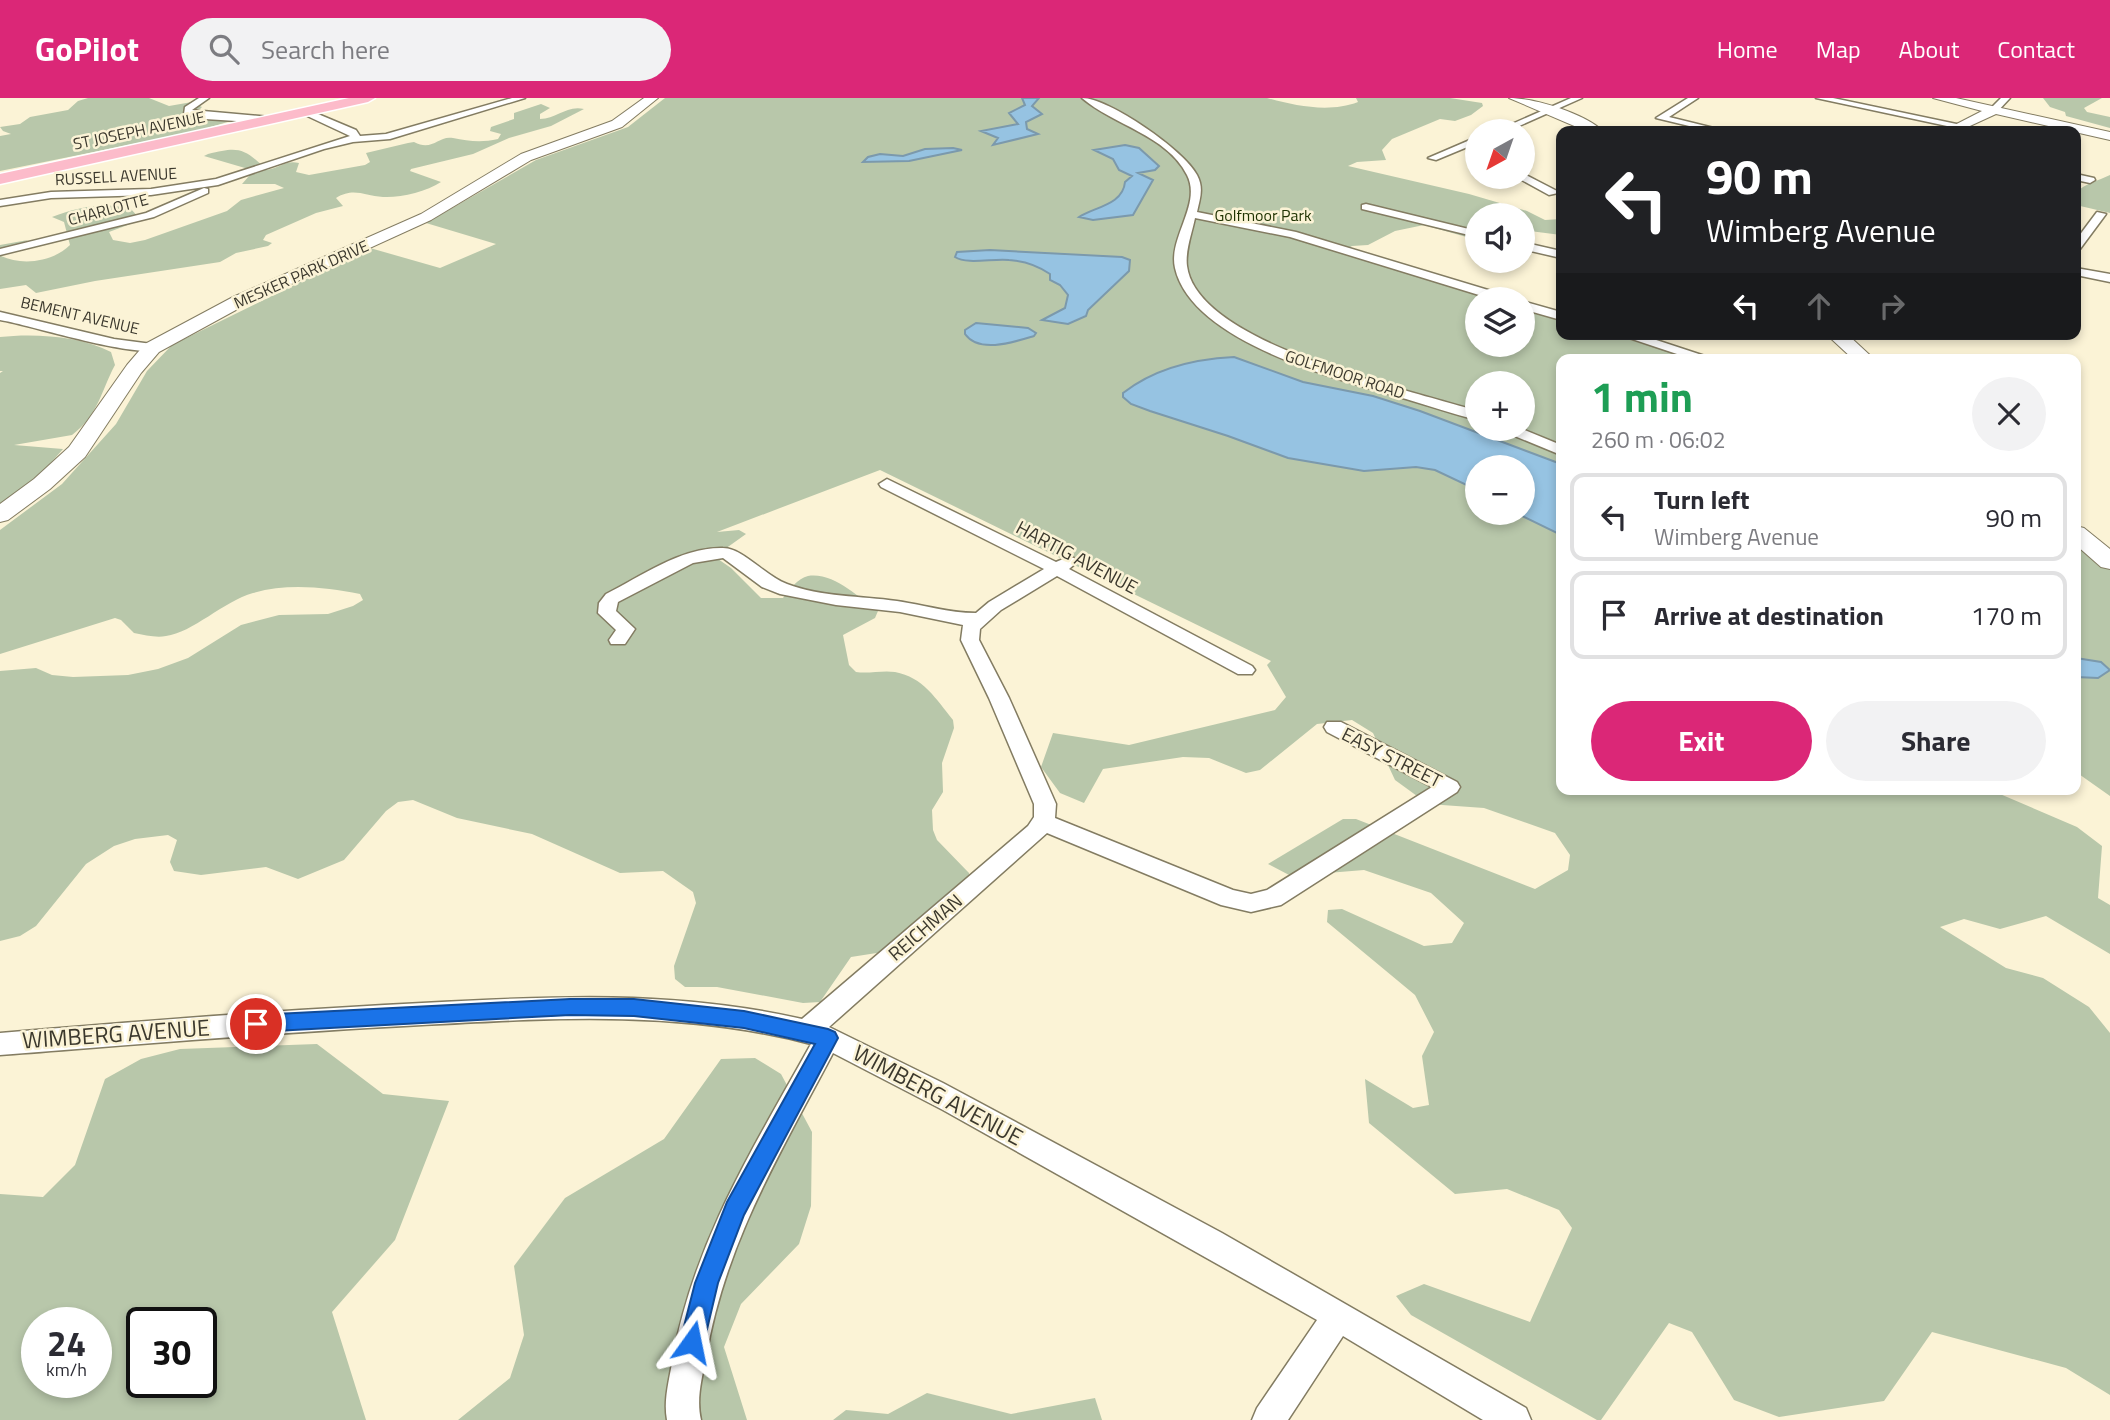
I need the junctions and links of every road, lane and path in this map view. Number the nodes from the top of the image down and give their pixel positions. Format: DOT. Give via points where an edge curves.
graph roads {
  1 [pos="205,98"];
  2 [pos="368,98"];
  3 [pos="521,98"];
  4 [pos="652,98"];
  5 [pos="1086,98"];
  6 [pos="1515,98"];
  7 [pos="1578,98"];
  8 [pos="1694,98"];
  9 [pos="1820,98"];
  10 [pos="1939,98"];
  11 [pos="2006,98"];
  12 [pos="1549,109"];
  13 [pos="1993,111"];
  14 [pos="306,112"];
  15 [pos="1528,119"];
  16 [pos="270,120"];
  17 [pos="1585,126"];
  18 [pos="1699,126"];
  19 [pos="1942,126"];
  20 [pos="1961,126"];
  21 [pos="2063,126"];
  22 [pos="2081,130"];
  23 [pos="2110,136"];
  24 [pos="353,139"];
  25 [pos="1465,144"];
  26 [pos="1462,145"];
  27 [pos="1465,146"];
  28 [pos="1433,158"];
  29 [pos="2081,178"];
  30 [pos="0,179"];
  31 [pos="2090,180"];
  32 [pos="218,182"];
  33 [pos="1535,183"];
  34 [pos="1553,193"];
  35 [pos="0,204"];
  36 [pos="1366,206"];
  37 [pos="1193,214"];
  38 [pos="2101,214"];
  39 [pos="1465,231"];
  40 [pos="2081,240"];
  41 [pos="1535,248"];
  42 [pos="0,252"];
  43 [pos="1556,254"];
  44 [pos="2081,273"];
  45 [pos="2110,278"];
  46 [pos="1465,287"];
  47 [pos="1535,309"];
  48 [pos="1556,315"];
  49 [pos="0,316"];
  50 [pos="1643,340"];
  51 [pos="1842,340"];
  52 [pos="152,348"];
  53 [pos="1690,354"];
  54 [pos="1859,354"];
  55 [pos="1465,412"];
  56 [pos="1535,439"];
  57 [pos="1556,448"];
  58 [pos="887,484"];
  59 [pos="0,515"];
  60 [pos="2081,538"];
  61 [pos="2110,562"];
  62 [pos="1061,567"];
  63 [pos="978,619"];
  64 [pos="618,640"];
  65 [pos="1245,670"];
  66 [pos="1334,727"];
  67 [pos="1043,822"];
  68 [pos="817,1035"];
  69 [pos="0,1044"];
  70 [pos="1338,1316"];
  71 [pos="684,1420"];
  72 [pos="1269,1420"];
  73 [pos="1514,1420"];
  1 -- 16 [label="street" via="187,112"];
  2 -- 14 [label="main road, ST JOSEPH AVENUE"];
  3 -- 24 [label="street, RUSSELL AVENUE" via="373,139"];
  4 -- 52 [label="street, MESKER PARK DRIVE" via="617,124 526,157 426,217 239,301"];
  5 -- 37 [label="street, GOLFMOOR ROAD" via="1186,163 1196,180"];
  6 -- 12 [label="street"];
  7 -- 12 [label="street"];
  8 -- 18 [label="street" via="1661,118"];
  9 -- 19 [label="street"];
  10 -- 13 [label="street"];
  11 -- 13 [label="street"];
  12 -- 15 [label="street"];
  12 -- 17 [label="street"];
  13 -- 20 [label="street"];
  13 -- 21 [label="street"];
  14 -- 16 [label="main road, ST JOSEPH AVENUE"];
  14 -- 24 [label="street" via="354,132"];
  16 -- 30 [label="main road, ST JOSEPH AVENUE"];
  22 -- 23 [label="street"];
  24 -- 32 [label="street, RUSSELL AVENUE"];
  25 -- 26 [label="street"];
  26 -- 27 [label="street"];
  26 -- 28 [label="street"];
  29 -- 31 [label="street"];
  32 -- 35 [label="street, RUSSELL AVENUE" via="151,192 51,195"];
  32 -- 42 [label="street, CHARLOTTE" via="150,215"];
  33 -- 34 [label="street"];
  36 -- 39 [label="street"];
  37 -- 46 [label="street" via="1292,234"];
  37 -- 55 [label="street, GOLFMOOR ROAD" via="1181,257 1184,277 1205,308 1235,331 1323,370"];
  38 -- 40 [label="street"];
  41 -- 43 [label="street"];
  44 -- 45 [label="street"];
  47 -- 48 [label="street"];
  49 -- 52 [label="street, BEMENT AVENUE" via="129,347"];
  50 -- 53 [label="street"];
  51 -- 54 [label="street"];
  52 -- 59 [label="street, MESKER PARK DRIVE" via="77,452"];
  56 -- 57 [label="street"];
  58 -- 62 [label="street, HARTIG AVENUE"];
  60 -- 61 [label="street"];
  62 -- 63 [label="street"];
  62 -- 65 [label="street, HARTIG AVENUE"];
  63 -- 64 [label="street" via="953,619 786,590 754,574 734,556 712,553 689,558 612,598 607,613 626,629"];
  63 -- 67 [label="street" via="971,627 970,640 1045,804"];
  66 -- 67 [label="street, EASY STREET" via="1449,787 1284,894 1260,902 1229,898"];
  67 -- 68 [label="street, REICHMAN"];
  68 -- 69 [label="street, WIMBERG AVENUE" via="706,1013 570,1007"];
  68 -- 70 [label="street, WIMBERG AVENUE" via="899,1073 1118,1191"];
  68 -- 71 [label="street, REICHMAN" via="735,1209 706,1283 681,1405"];
  70 -- 72 [label="street"];
  70 -- 73 [label="street, WIMBERG AVENUE"];
}
